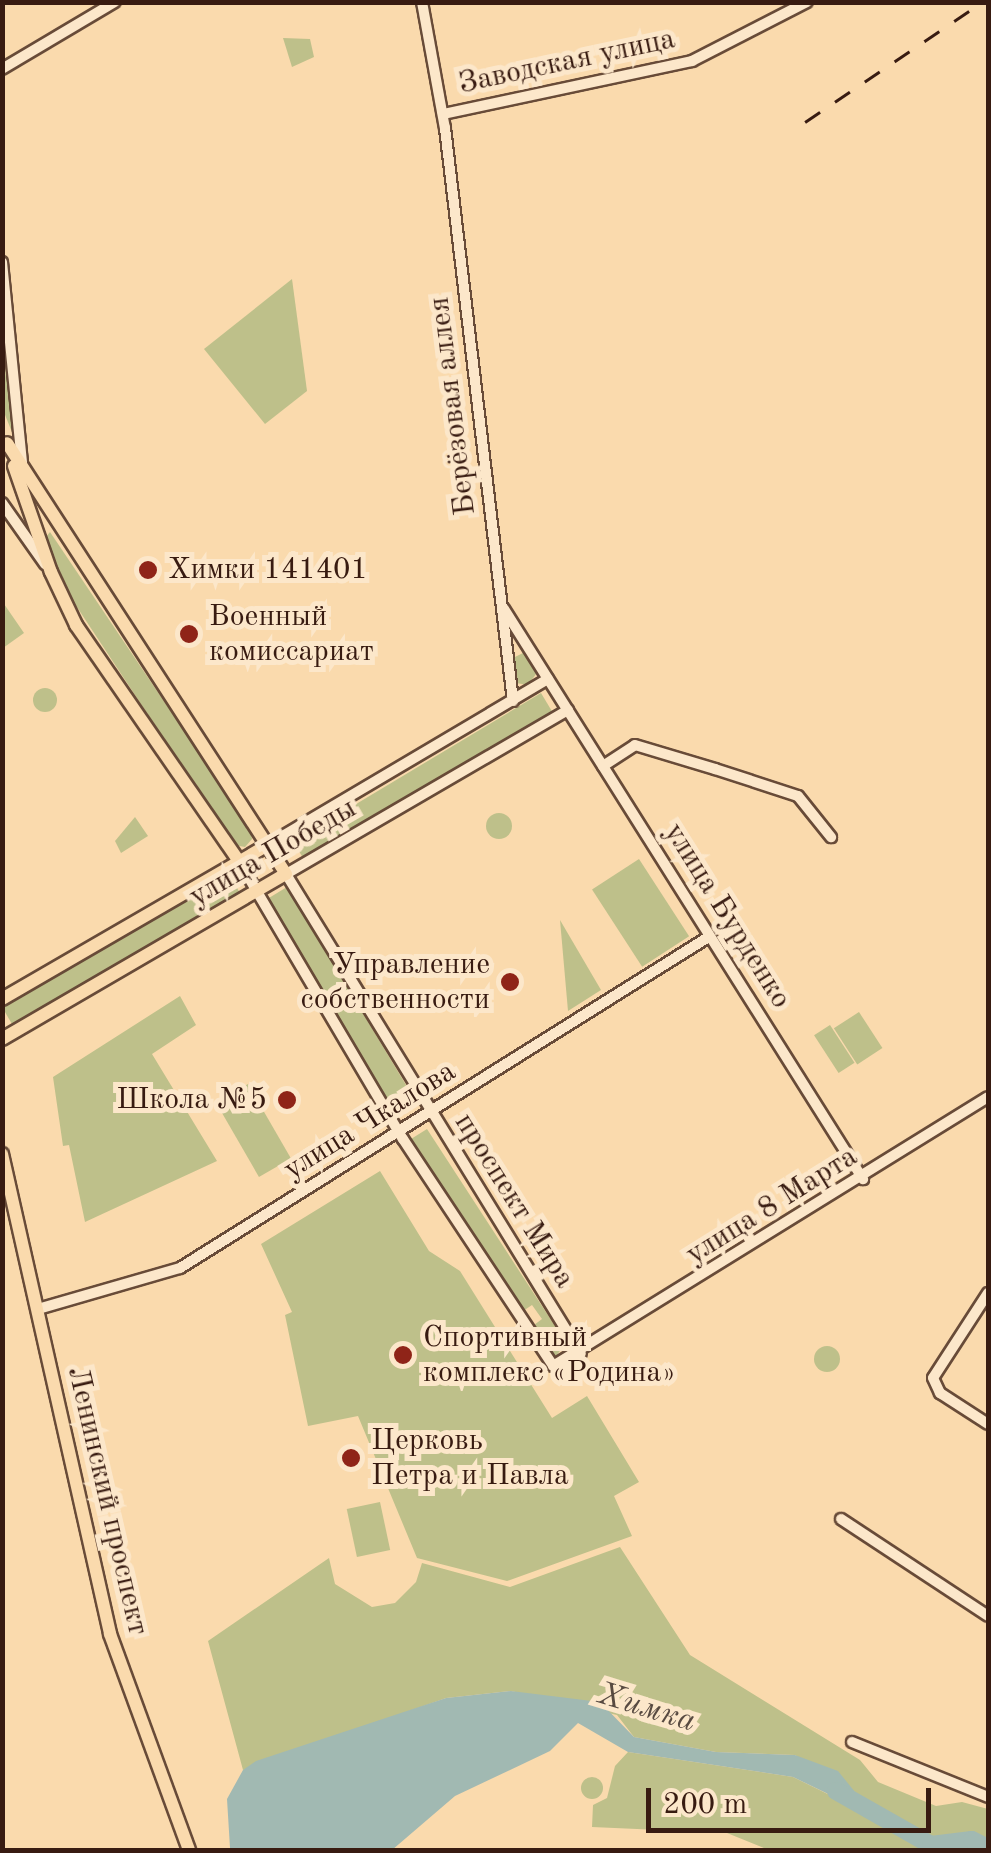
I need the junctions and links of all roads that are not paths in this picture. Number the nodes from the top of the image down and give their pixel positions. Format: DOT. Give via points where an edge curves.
graph roads {
  1 [pos="115,2"];
  2 [pos="422,2"];
  3 [pos="807,2"];
  4 [pos="2,68"];
  5 [pos="443,114"];
  6 [pos="2,262"];
  7 [pos="5,326"];
  8 [pos="4,438"];
  9 [pos="22,469"];
  10 [pos="2,504"];
  11 [pos="50,572"];
  12 [pos="502,606"];
  13 [pos="548,679"];
  14 [pos="512,701"];
  15 [pos="568,710"];
  16 [pos="603,766"];
  17 [pos="832,837"];
  18 [pos="269,844"];
  19 [pos="239,861"];
  20 [pos="286,874"];
  21 [pos="257,892"];
  22 [pos="710,936"];
  23 [pos="2,999"];
  24 [pos="2,1039"];
  25 [pos="988,1098"];
  26 [pos="429,1113"];
  27 [pos="398,1131"];
  28 [pos="2,1154"];
  29 [pos="864,1179"];
  30 [pos="988,1293"];
  31 [pos="38,1309"];
  32 [pos="580,1354"];
  33 [pos="988,1424"];
  34 [pos="840,1519"];
  35 [pos="987,1613"];
  36 [pos="852,1742"];
  37 [pos="988,1797"];
  38 [pos="190,1850"];
  1 -- 4 [label="street"];
  2 -- 5 [label="street, Берёзовая аллея"];
  3 -- 5 [label="street, Заводская улица" via="692,61"];
  5 -- 12 [label="street, Берёзовая аллея"];
  6 -- 7 [label="street"];
  7 -- 9 [label="street"];
  8 -- 9 [label="main road, проспект Мира"];
  8 -- 11 [label="main road, проспект Мира"];
  9 -- 18 [label="main road, проспект Мира"];
  10 -- 11 [label="street"];
  11 -- 19 [label="main road, проспект Мира" via="76,625"];
  12 -- 13 [label="street, Берёзовая аллея"];
  12 -- 14 [label="street"];
  13 -- 14 [label="street, улица Победы"];
  13 -- 15 [label="street, улица Бурденко"];
  14 -- 18 [label="street, улица Победы"];
  15 -- 16 [label="street, улица Бурденко"];
  15 -- 20 [label="street, улица Победы"];
  16 -- 17 [label="street" via="635,745 715,769 798,796"];
  16 -- 22 [label="street, улица Бурденко"];
  18 -- 19 [label="main road, улица Победы"];
  18 -- 20 [label="main road, проспект Мира"];
  19 -- 21 [label="street, проспект Мира"];
  19 -- 23 [label="main road, улица Победы"];
  20 -- 21 [label="main road, улица Победы"];
  20 -- 26 [label="street, проспект Мира"];
  21 -- 24 [label="main road, улица Победы"];
  21 -- 27 [label="street, проспект Мира"];
  22 -- 26 [label="street, улица Чкалова"];
  22 -- 29 [label="street, улица Бурденко"];
  25 -- 29 [label="street, улица 8 Марта"];
  26 -- 27 [label="street, улица Чкалова"];
  26 -- 32 [label="street, проспект Мира"];
  27 -- 31 [label="street, улица Чкалова" via="180,1268"];
  27 -- 32 [label="street, проспект Мира" via="546,1362 562,1366"];
  28 -- 31 [label="main road, Ленинский проспект"];
  29 -- 32 [label="street, улица 8 Марта"];
  30 -- 33 [label="street" via="933,1378 940,1393"];
  31 -- 38 [label="main road, Ленинский проспект" via="110,1634"];
  34 -- 35 [label="street"];
  36 -- 37 [label="street"];
}
